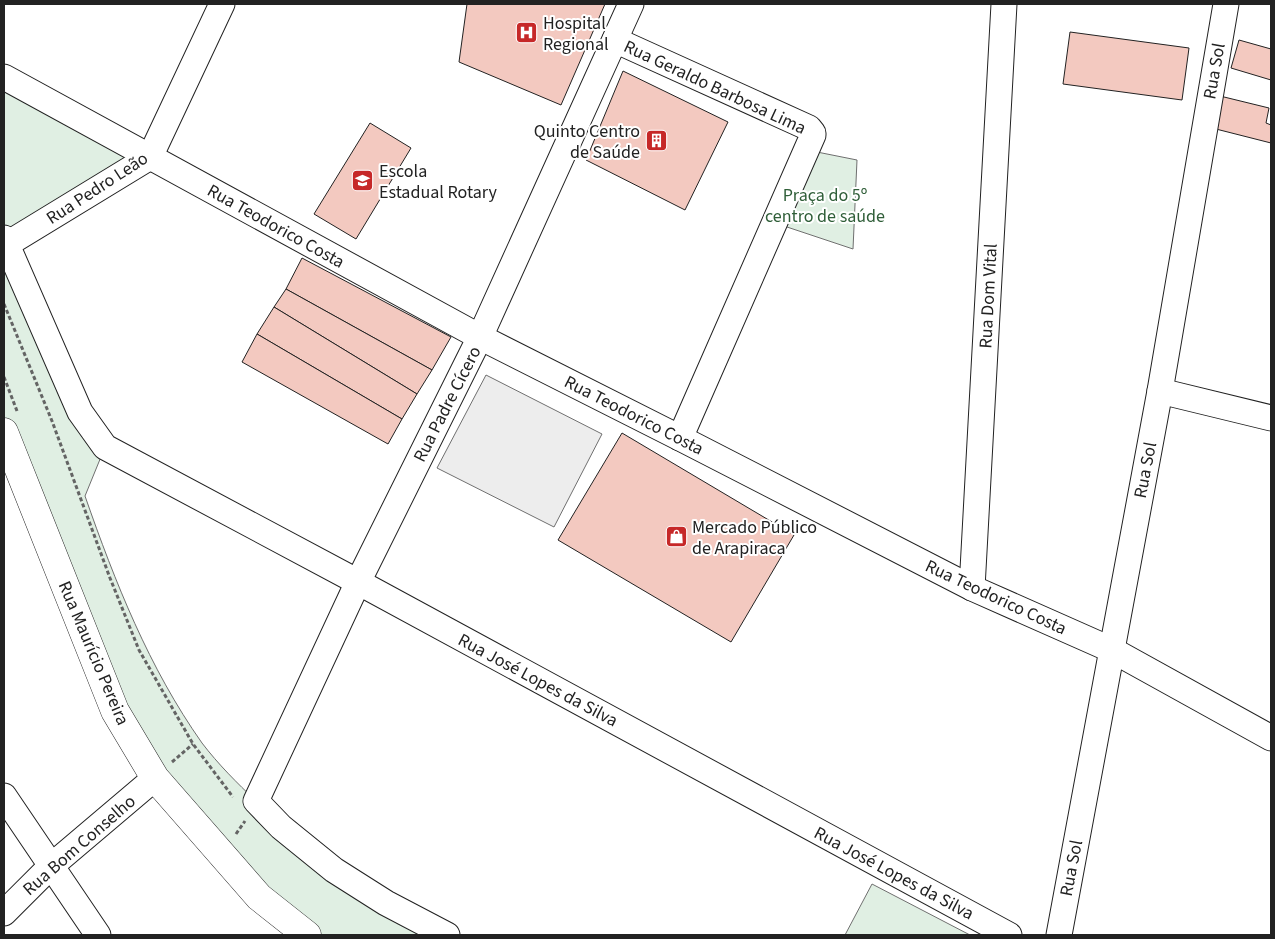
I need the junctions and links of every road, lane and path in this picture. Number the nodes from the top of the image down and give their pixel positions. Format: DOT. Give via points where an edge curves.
graph roads {
  1 [pos="222,4"];
  2 [pos="631,4"];
  3 [pos="1004,4"];
  4 [pos="1226,4"];
  5 [pos="615,40"];
  6 [pos="4,77"];
  7 [pos="150,157"];
  8 [pos="5,243"];
  9 [pos="4,304"];
  10 [pos="480,337"];
  11 [pos="4,376"];
  12 [pos="1160,391"];
  13 [pos="1271,418"];
  14 [pos="12,426"];
  15 [pos="680,438"];
  16 [pos="358,582"];
  17 [pos="972,588"];
  18 [pos="1112,650"];
  19 [pos="1271,738"];
  20 [pos="155,778"];
  21 [pos="4,796"];
  22 [pos="247,806"];
  23 [pos="231,840"];
  24 [pos="50,867"];
  25 [pos="4,913"];
  26 [pos="98,935"];
  27 [pos="307,935"];
  28 [pos="447,935"];
  29 [pos="1009,935"];
  30 [pos="1058,935"];
  1 -- 7 [label="street, Rua Pedro Leão"];
  2 -- 5 [label="street, Rua Padre Cícero"];
  3 -- 17 [label="street, Rua Dom Vital"];
  4 -- 12 [label="street, Rua Sol"];
  5 -- 10 [label="street, Rua Padre Cícero"];
  5 -- 15 [label="street, Rua Geraldo Barbosa Lima" via="809,128 813,133"];
  6 -- 7 [label="street, Rua Teodorico Costa"];
  7 -- 8 [label="street, Rua Pedro Leão"];
  7 -- 10 [label="street, Rua Teodorico Costa"];
  8 -- 16 [label="street, Rua José Lopes da Silva" via="80,412 105,447"];
  9 -- 22 [label="path" via="139,650 192,744"];
  10 -- 15 [label="street, Rua Teodorico Costa"];
  10 -- 16 [label="street, Rua Padre Cícero"];
  11 -- 14 [label="path"];
  12 -- 13 [label="street"];
  12 -- 18 [label="street, Rua Sol"];
  14 -- 20 [label="main road, Rua Maurício Pereira" via="115,711"];
  15 -- 17 [label="street, Rua Teodorico Costa"];
  16 -- 22 [label="street, Rua Padre Cícero"];
  16 -- 29 [label="street, Rua José Lopes da Silva"];
  17 -- 18 [label="street, Rua Teodorico Costa"];
  18 -- 19 [label="street, Rua Teodorico Costa"];
  18 -- 30 [label="street, Rua Sol"];
  20 -- 24 [label="street, Rua Bom Conselho"];
  20 -- 27 [label="main road, Rua Maurício Pereira" via="259,897"];
  21 -- 24 [label="street"];
  22 -- 23 [label="path"];
  22 -- 28 [label="street" via="334,870 386,903"];
  24 -- 25 [label="street, Rua Bom Conselho"];
  24 -- 26 [label="street"];
}
